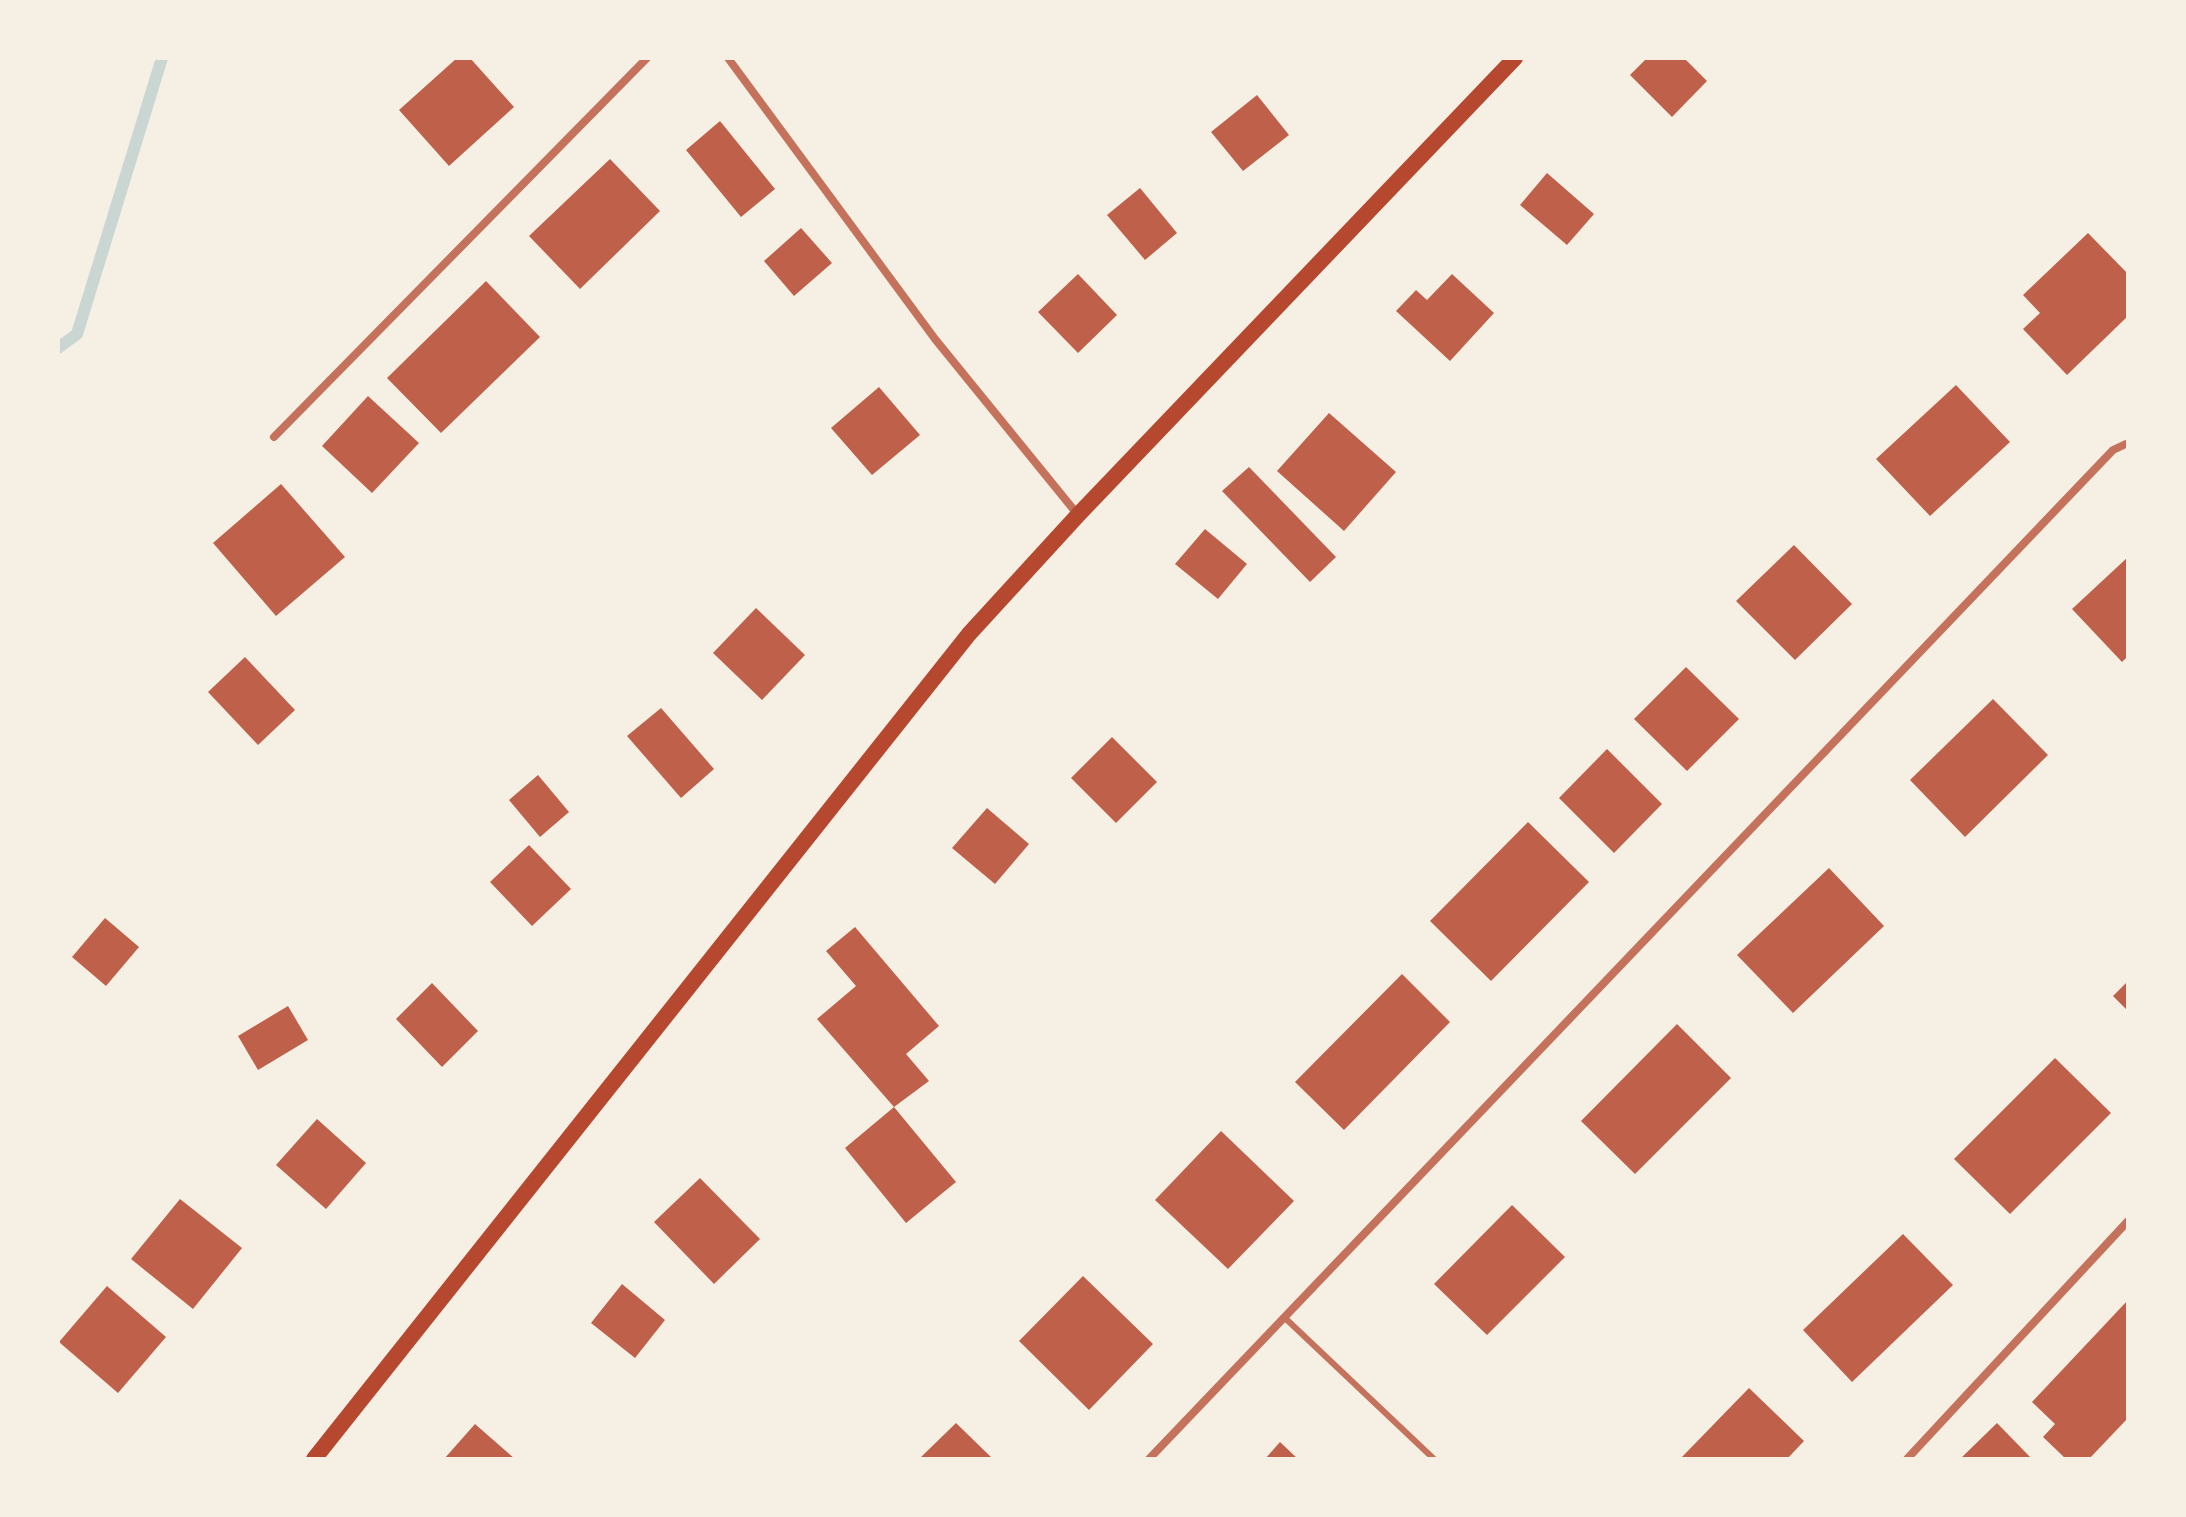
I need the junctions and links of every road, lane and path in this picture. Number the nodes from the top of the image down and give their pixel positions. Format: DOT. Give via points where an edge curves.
graph roads {
  1 [pos="647,58"];
  2 [pos="728,58"];
  3 [pos="1515,58"];
  4 [pos="274,437"];
  5 [pos="2128,443"];
  6 [pos="1078,515"];
  7 [pos="2128,1221"];
  8 [pos="1285,1318"];
  9 [pos="314,1459"];
  10 [pos="1149,1459"];
  11 [pos="1434,1459"];
  12 [pos="1907,1459"];
  1 -- 4 [label="street"];
  2 -- 6 [label="street" via="935,339"];
  3 -- 6 [label="main road"];
  5 -- 8 [label="street" via="2113,450"];
  6 -- 9 [label="main road" via="969,634"];
  7 -- 12 [label="street"];
  8 -- 10 [label="street"];
  8 -- 11 [label="lane"];
}
